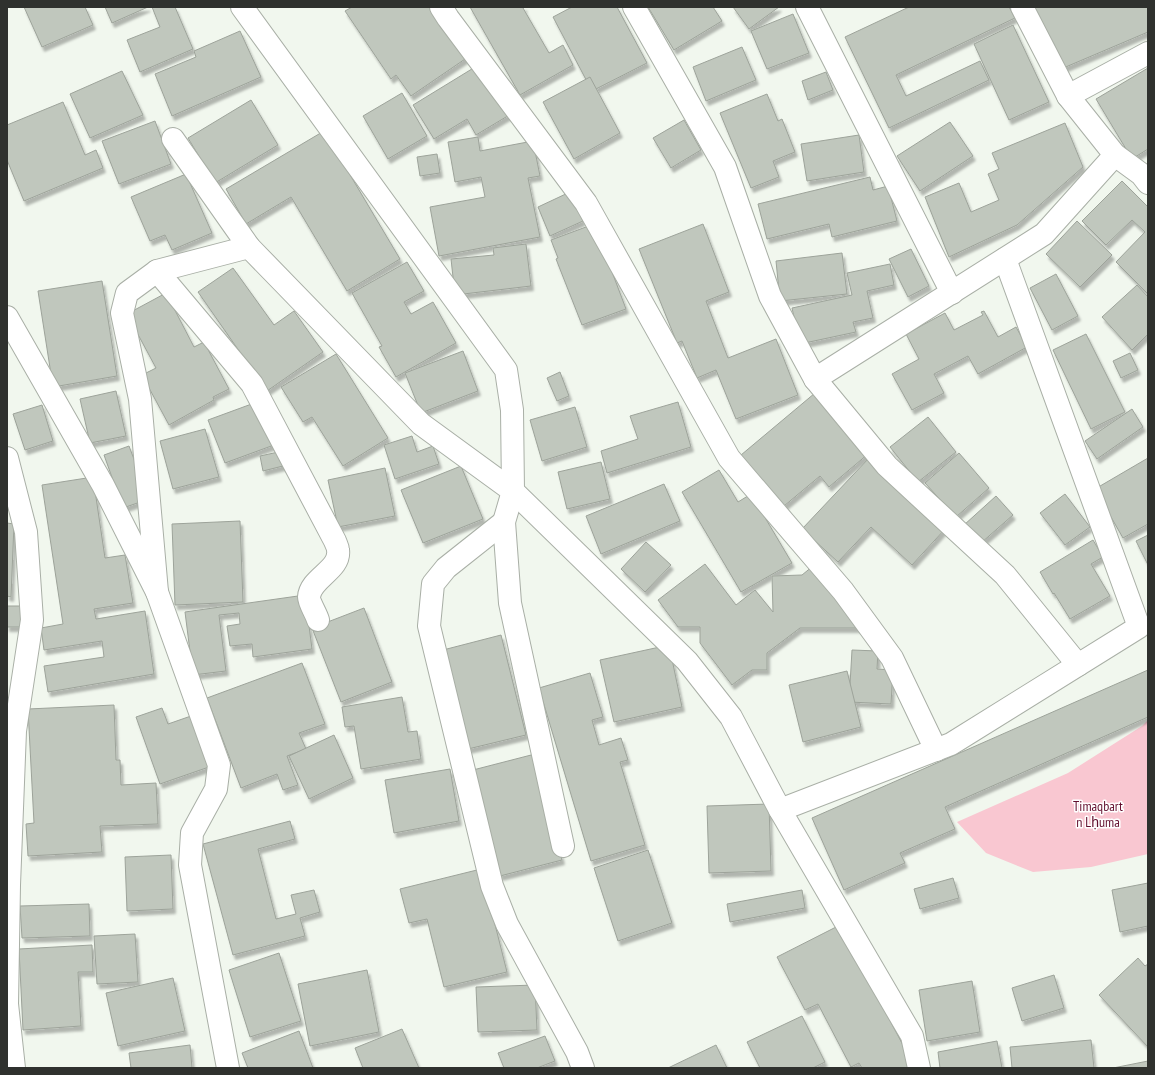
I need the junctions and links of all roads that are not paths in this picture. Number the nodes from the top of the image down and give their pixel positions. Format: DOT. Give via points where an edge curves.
graph roads {
  1 [pos="242,7"];
  2 [pos="441,7"];
  3 [pos="634,7"];
  4 [pos="807,7"];
  5 [pos="1022,7"];
  6 [pos="1148,53"];
  7 [pos="1068,96"];
  8 [pos="173,139"];
  9 [pos="1115,155"];
  10 [pos="1148,183"];
  11 [pos="249,247"];
  12 [pos="1005,259"];
  13 [pos="157,271"];
  14 [pos="952,293"];
  15 [pos="7,316"];
  16 [pos="815,379"];
  17 [pos="7,458"];
  18 [pos="513,491"];
  19 [pos="504,522"];
  20 [pos="157,592"];
  21 [pos="318,620"];
  22 [pos="1144,622"];
  23 [pos="1078,665"];
  24 [pos="936,750"];
  25 [pos="780,810"];
  26 [pos="563,846"];
  27 [pos="14,1068"];
  28 [pos="228,1068"];
  29 [pos="583,1068"];
  30 [pos="919,1068"];
  1 -- 18 [label="street" via="506,370 512,410"];
  2 -- 24 [label="street" via="586,203 729,458 842,591 892,658"];
  3 -- 16 [label="street" via="725,167 770,296"];
  4 -- 14 [label="street"];
  5 -- 7 [label="street"];
  6 -- 7 [label="street"];
  7 -- 9 [label="street"];
  8 -- 11 [label="street"];
  9 -- 10 [label="street" via="1141,174"];
  9 -- 12 [label="street" via="1044,234"];
  11 -- 13 [label="street"];
  11 -- 18 [label="street" via="421,424"];
  12 -- 14 [label="street"];
  12 -- 22 [label="street"];
  13 -- 20 [label="street" via="127,293 122,313 140,399"];
  13 -- 21 [label="street" via="252,384 335,541 337,561 314,585 308,598"];
  14 -- 16 [label="street"];
  15 -- 20 [label="street" via="103,485"];
  16 -- 23 [label="street" via="887,466 1005,574"];
  17 -- 27 [label="street" via="26,532 32,620 15,731 7,1004"];
  18 -- 19 [label="street"];
  18 -- 25 [label="street" via="687,661 731,717"];
  19 -- 26 [label="street" via="510,603"];
  19 -- 29 [label="street" via="446,568 433,584 429,626 492,886 507,924 577,1052"];
  20 -- 28 [label="street" via="219,764 216,789 192,833 190,865"];
  22 -- 23 [label="street"];
  23 -- 24 [label="street" via="951,744"];
  24 -- 25 [label="street"];
  25 -- 30 [label="street" via="912,1036"];
}
